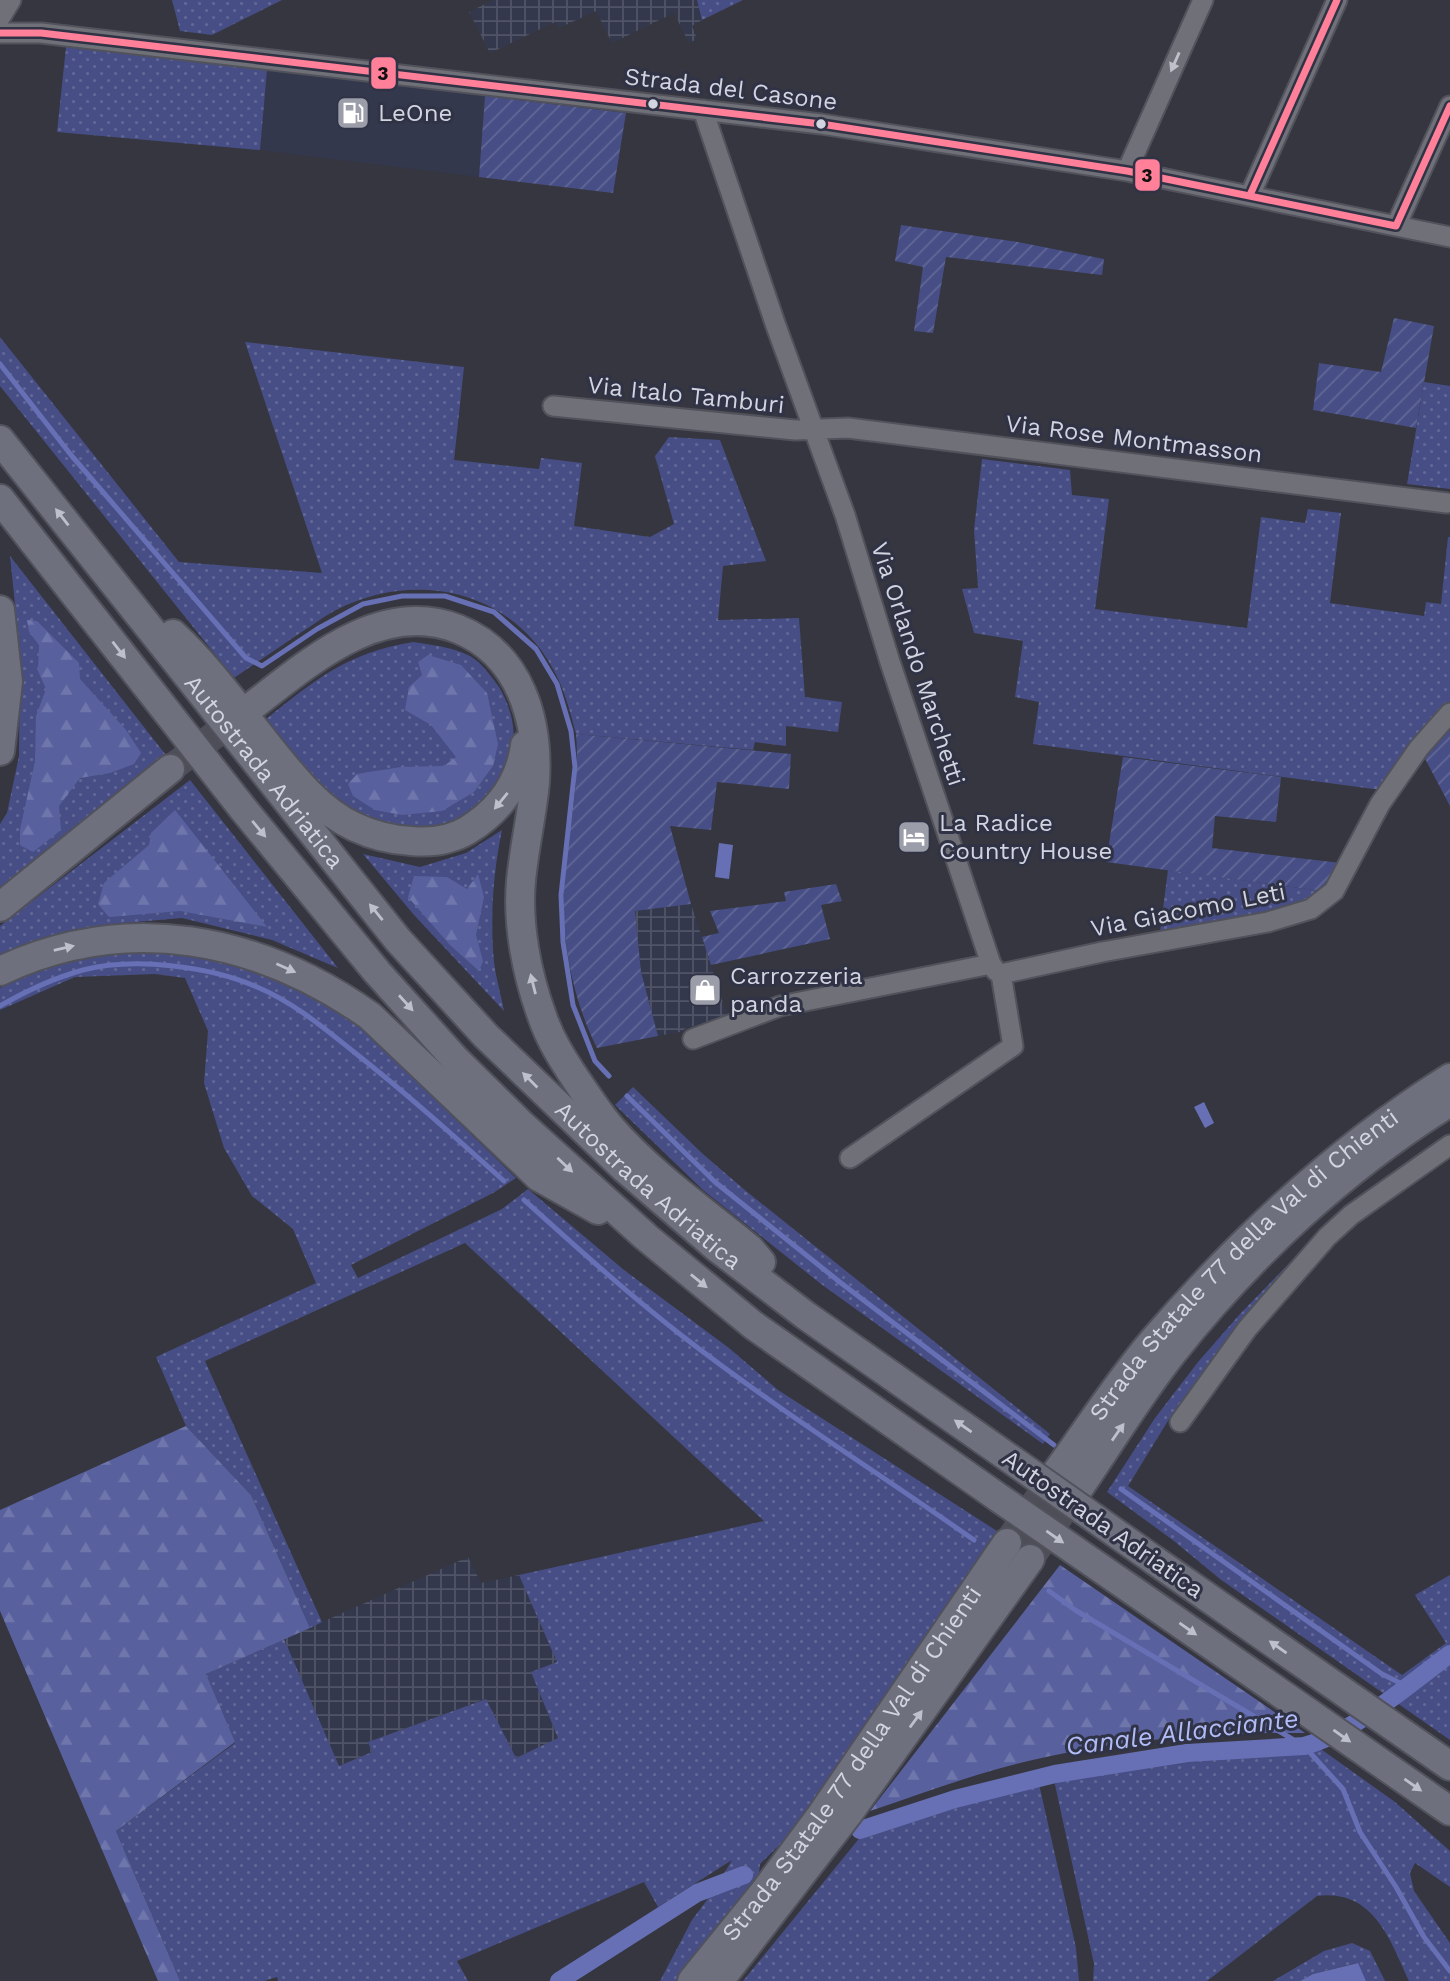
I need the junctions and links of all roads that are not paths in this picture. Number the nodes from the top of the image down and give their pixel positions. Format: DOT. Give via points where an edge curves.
graph roads {
  1 [pos="11,0"];
  2 [pos="1203,0"];
  3 [pos="1337,0"];
  4 [pos="0,18"];
  5 [pos="0,33"];
  6 [pos="1450,106"];
  7 [pos="704,110"];
  8 [pos="1127,171"];
  9 [pos="1250,195"];
  10 [pos="1396,226"];
  11 [pos="1450,237"];
  12 [pos="553,406"];
  13 [pos="814,429"];
  14 [pos="0,440"];
  15 [pos="0,499"];
  16 [pos="1447,503"];
  17 [pos="104,571"];
  18 [pos="0,610"];
  19 [pos="251,707"];
  20 [pos="1450,713"];
  21 [pos="530,715"];
  22 [pos="0,751"];
  23 [pos="170,769"];
  24 [pos="0,907"];
  25 [pos="996,969"];
  26 [pos="0,971"];
  27 [pos="693,1039"];
  28 [pos="1450,1078"];
  29 [pos="1450,1102"];
  30 [pos="1450,1145"];
  31 [pos="850,1158"];
  32 [pos="646,1237"];
  33 [pos="805,1315"];
  34 [pos="1180,1422"];
  35 [pos="1007,1543"];
  36 [pos="1030,1559"];
  37 [pos="1450,1766"];
  38 [pos="1450,1811"];
  39 [pos="835,1814"];
  40 [pos="776,1893"];
  41 [pos="692,1981"];
  42 [pos="719,1981"];
  1 -- 4 [label="street"];
  2 -- 8 [label="street, one-way"];
  3 -- 9 [label="street"];
  5 -- 7 [label="street, Strada del Casone" via="54,34"];
  6 -- 10 [label="street"];
  7 -- 8 [label="street, Strada del Casone"];
  7 -- 13 [label="street, Via Orlando Marchetti"];
  8 -- 9 [label="street, Strada del Casone"];
  9 -- 10 [label="street, Strada del Casone"];
  10 -- 11 [label="street, Strada del Casone"];
  12 -- 13 [label="street, Via Italo Tamburi"];
  13 -- 16 [label="street, Via Rose Montmasson" via="848,428"];
  13 -- 25 [label="street, Via Orlando Marchetti"];
  17 -- 14 [label="highway, Autostrada Adriatica, one-way"];
  15 -- 32 [label="highway, Autostrada Adriatica, one-way" via="377,972 456,1060"];
  21 -- 17 [label="highway, one-way" via="515,782 502,803 481,821 439,841 375,835 354,827 313,798 193,653"];
  33 -- 17 [label="highway, Autostrada Adriatica, one-way" via="624,1168 486,1036 398,940"];
  18 -- 22 [label="highway" via="8,682"];
  19 -- 21 [label="highway" via="345,640 425,621 475,636 493,650 516,678"];
  20 -- 25 [label="street, Via Giacomo Leti" via="1380,804 1335,891 1311,909 1268,922"];
  33 -- 21 [label="highway, one-way" via="750,1250 650,1167 611,1128 557,1051 533,988 522,922 521,883 535,779"];
  23 -- 24 [label="highway"];
  25 -- 27 [label="street, Via Giacomo Leti" via="780,1006"];
  25 -- 31 [label="street, Via Orlando Marchetti" via="1013,1046"];
  26 -- 32 [label="highway, one-way" via="55,950 144,937 202,942 278,964 342,996 370,1016 539,1177"];
  28 -- 29 [label="highway, Strada Statale 77 della Val di Chienti, one-way" via="1341,1155 1214,1273 1152,1343 1067,1480 1225,1292 1283,1232 1351,1172"];
  30 -- 34 [label="street" via="1327,1237 1247,1329"];
  32 -- 38 [label="highway, Autostrada Adriatica, one-way, bridge" via="753,1325"];
  37 -- 33 [label="highway, Autostrada Adriatica, one-way, bridge"];
  35 -- 39 [label="highway, Strada Statale 77 della Val di Chienti"];
  39 -- 36 [label="highway, Strada Statale 77 della Val di Chienti, one-way"];
  39 -- 40 [label="highway, Strada Statale 77 della Val di Chienti"];
  40 -- 41 [label="highway, Strada Statale 77 della Val di Chienti"];
  40 -- 42 [label="highway, Strada Statale 77 della Val di Chienti"];
}
